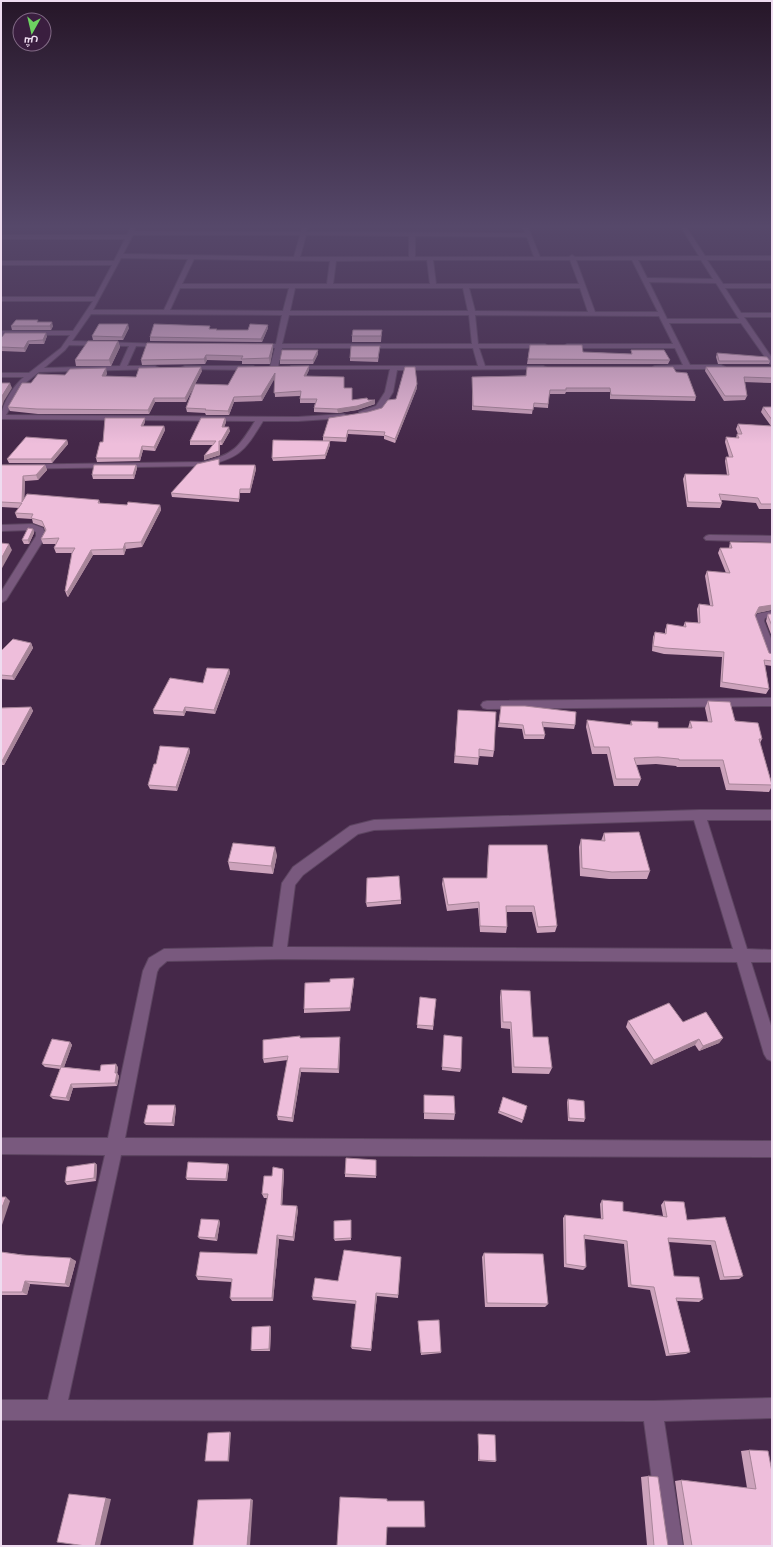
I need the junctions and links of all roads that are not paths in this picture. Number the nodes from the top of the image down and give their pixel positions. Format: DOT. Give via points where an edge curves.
graph roads {
  1 [pos="96,299"];
  2 [pos="172,299"];
  3 [pos="288,299"];
  4 [pos="469,299"];
  5 [pos="587,299"];
  6 [pos="656,299"];
  7 [pos="729,299"];
  8 [pos="89,312"];
  9 [pos="166,312"];
  10 [pos="285,312"];
  11 [pos="592,313"];
  12 [pos="472,314"];
  13 [pos="739,315"];
  14 [pos="772,315"];
  15 [pos="664,317"];
  16 [pos="743,322"];
  17 [pos="1,333"];
  18 [pos="75,333"];
  19 [pos="68,343"];
  20 [pos="133,345"];
  21 [pos="171,345"];
  22 [pos="475,345"];
  23 [pos="247,346"];
  24 [pos="278,346"];
  25 [pos="553,346"];
  26 [pos="561,346"];
  27 [pos="678,346"];
  28 [pos="763,348"];
  29 [pos="772,348"];
  30 [pos="772,363"];
  31 [pos="266,367"];
  32 [pos="281,367"];
  33 [pos="688,367"];
  34 [pos="123,368"];
  35 [pos="162,368"];
  36 [pos="178,368"];
  37 [pos="258,368"];
  38 [pos="394,368"];
  39 [pos="482,368"];
  40 [pos="553,368"];
  41 [pos="648,368"];
  42 [pos="726,368"];
  43 [pos="38,370"];
  44 [pos="1,375"];
  45 [pos="29,375"];
  46 [pos="1,417"];
  47 [pos="260,419"];
  48 [pos="1,467"];
  49 [pos="1,528"];
  50 [pos="709,538"];
  51 [pos="772,539"];
  52 [pos="2,599"];
  53 [pos="772,614"];
  54 [pos="772,655"];
  55 [pos="772,702"];
  56 [pos="488,705"];
  57 [pos="699,815"];
  58 [pos="772,815"];
  59 [pos="279,953"];
  60 [pos="742,956"];
  61 [pos="772,956"];
  62 [pos="772,1054"];
  63 [pos="1,1146"];
  64 [pos="115,1146"];
  65 [pos="772,1149"];
  66 [pos="772,1408"];
  67 [pos="1,1410"];
  68 [pos="56,1410"];
  69 [pos="652,1411"];
  70 [pos="672,1546"];
  1 -- 8 [label="street"];
  2 -- 9 [label="street"];
  3 -- 10 [label="street"];
  4 -- 12 [label="street"];
  5 -- 11 [label="street"];
  6 -- 15 [label="street"];
  7 -- 13 [label="street"];
  8 -- 9 [label="street"];
  8 -- 18 [label="street"];
  9 -- 10 [label="street"];
  10 -- 12 [label="street"];
  10 -- 24 [label="street"];
  11 -- 12 [label="street"];
  11 -- 15 [label="street"];
  12 -- 22 [label="street"];
  13 -- 14 [label="street"];
  13 -- 16 [label="street"];
  15 -- 16 [label="street"];
  15 -- 27 [label="street"];
  16 -- 28 [label="street"];
  17 -- 18 [label="street"];
  18 -- 19 [label="street"];
  19 -- 20 [label="street"];
  19 -- 43 [label="street"];
  20 -- 21 [label="street"];
  20 -- 34 [label="street"];
  22 -- 24 [label="street"];
  22 -- 25 [label="street"];
  22 -- 39 [label="street"];
  23 -- 24 [label="street"];
  24 -- 32 [label="street"];
  26 -- 27 [label="street"];
  27 -- 33 [label="street"];
  28 -- 29 [label="street"];
  28 -- 30 [label="street"];
  31 -- 32 [label="street"];
  32 -- 38 [label="street"];
  33 -- 41 [label="street"];
  33 -- 42 [label="street"];
  34 -- 35 [label="street"];
  34 -- 43 [label="street"];
  36 -- 37 [label="street"];
  38 -- 39 [label="street"];
  38 -- 47 [label="street" via="388,392 379,408 328,418"];
  39 -- 40 [label="street"];
  43 -- 45 [label="street"];
  44 -- 45 [label="street"];
  45 -- 46 [label="street" via="21,383"];
  46 -- 47 [label="street"];
  47 -- 48 [label="street" via="242,448 222,461 202,464"];
  49 -- 52 [label="street" via="32,527 40,530 41,536"];
  50 -- 51 [label="street"];
  53 -- 54 [label="street" via="761,616 759,621"];
  55 -- 56 [label="street"];
  57 -- 58 [label="street"];
  57 -- 59 [label="street" via="360,827 292,877"];
  57 -- 60 [label="street"];
  59 -- 60 [label="street"];
  59 -- 64 [label="street" via="164,955 154,963 150,971"];
  60 -- 61 [label="street"];
  60 -- 62 [label="street"];
  63 -- 64 [label="street"];
  64 -- 65 [label="street"];
  64 -- 68 [label="street"];
  66 -- 69 [label="street"];
  67 -- 68 [label="street"];
  68 -- 69 [label="street"];
  69 -- 70 [label="street"];
}
